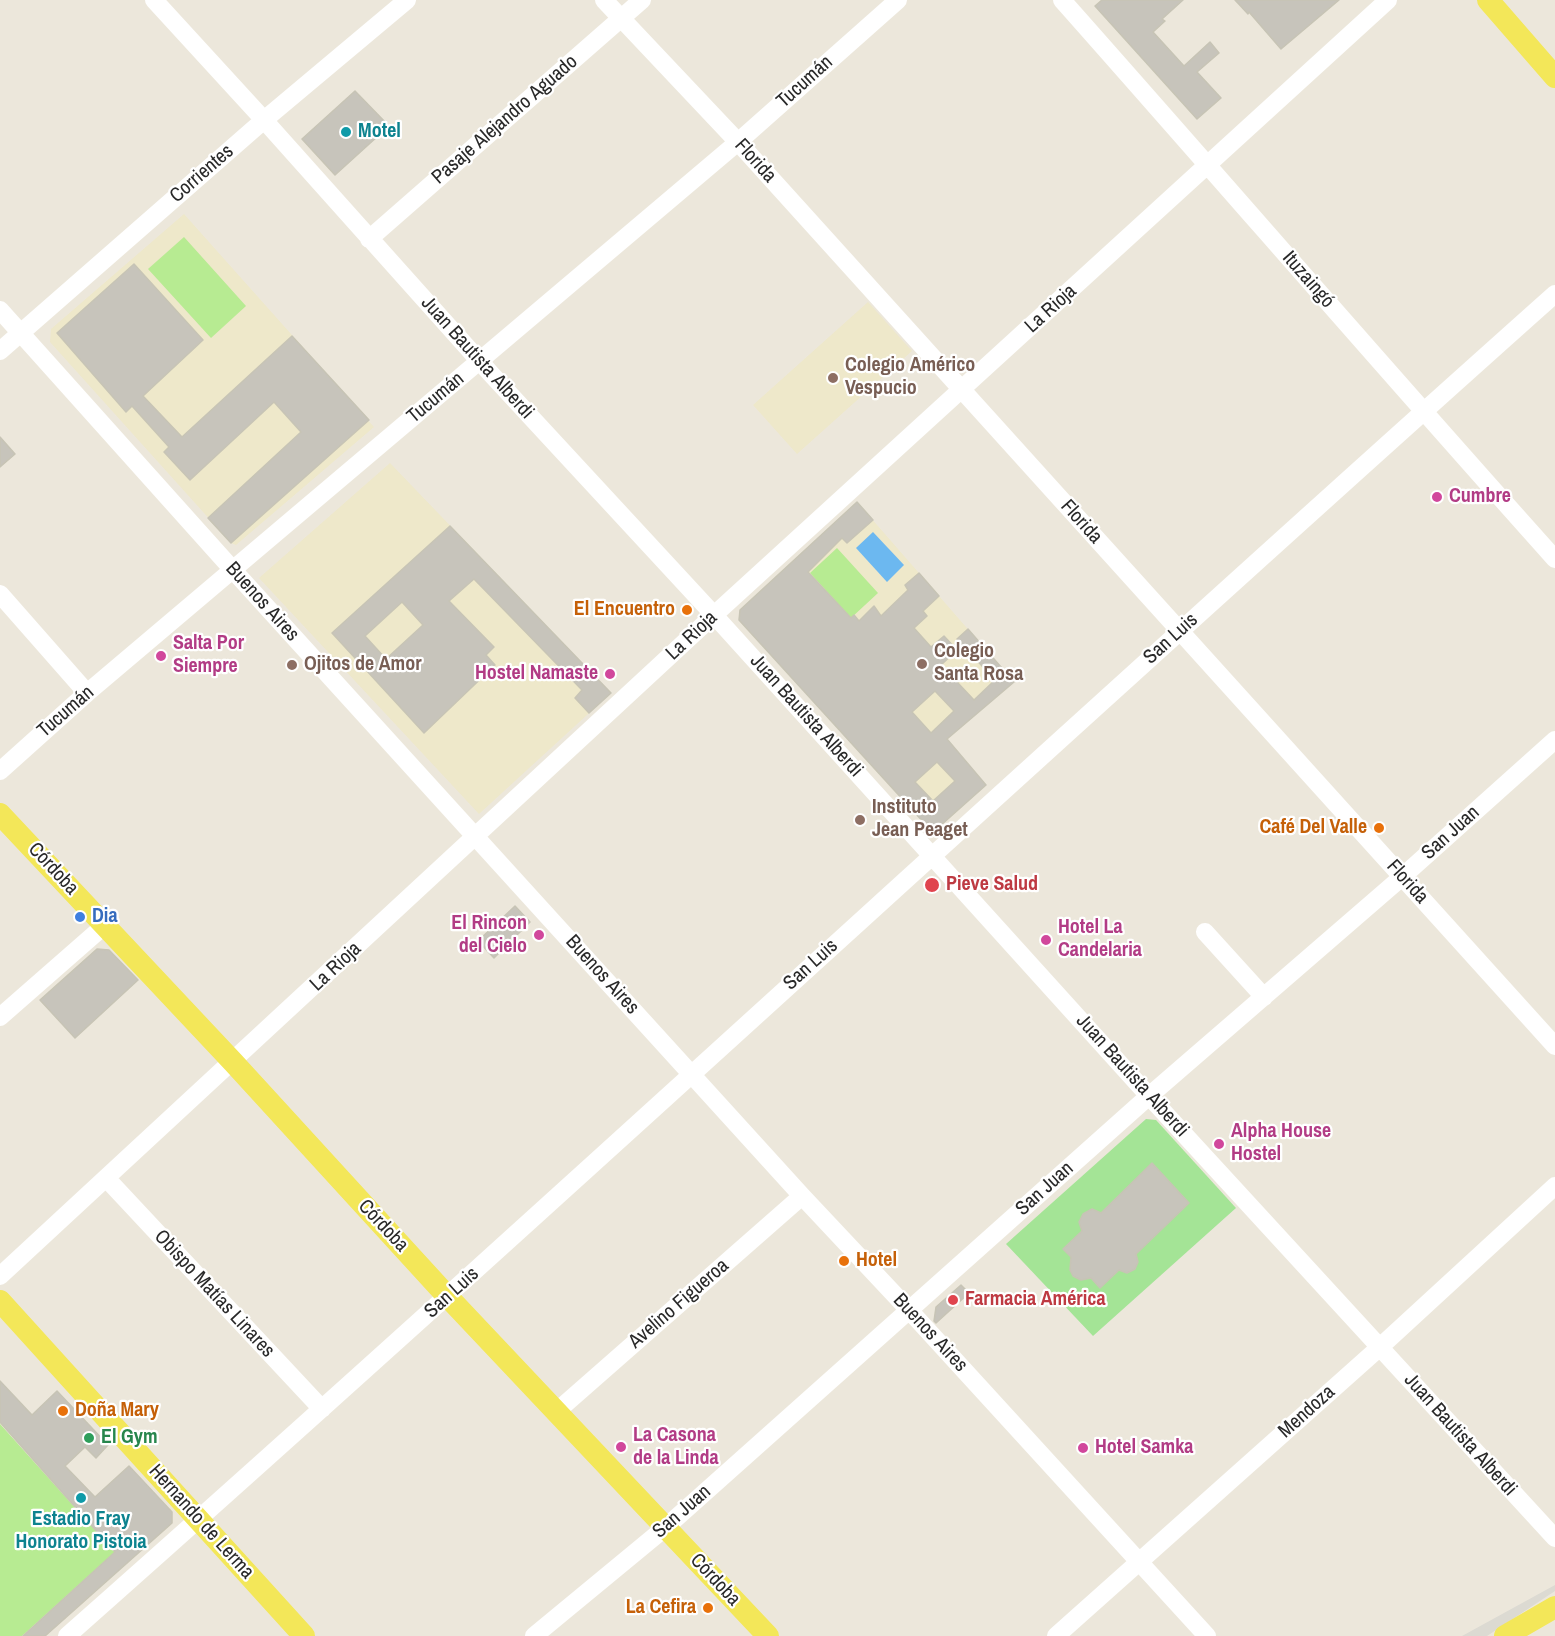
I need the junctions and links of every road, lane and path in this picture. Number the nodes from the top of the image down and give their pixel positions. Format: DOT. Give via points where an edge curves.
graph roads {
  1 [pos="154,0"];
  2 [pos="407,0"];
  3 [pos="604,0"];
  4 [pos="642,0"];
  5 [pos="898,0"];
  6 [pos="1062,0"];
  7 [pos="1388,0"];
  8 [pos="1488,0"];
  9 [pos="621,19"];
  10 [pos="1555,77"];
  11 [pos="264,120"];
  12 [pos="738,142"];
  13 [pos="1209,165"];
  14 [pos="369,239"];
  15 [pos="1555,294"];
  16 [pos="0,310"];
  17 [pos="21,333"];
  18 [pos="0,351"];
  19 [pos="480,361"];
  20 [pos="962,390"];
  21 [pos="1423,412"];
  22 [pos="1555,559"];
  23 [pos="232,570"];
  24 [pos="0,594"];
  25 [pos="714,615"];
  26 [pos="1179,632"];
  27 [pos="87,693"];
  28 [pos="1555,740"];
  29 [pos="0,771"];
  30 [pos="0,814"];
  31 [pos="476,837"];
  32 [pos="932,855"];
  33 [pos="1402,878"];
  34 [pos="105,925"];
  35 [pos="1205,932"];
  36 [pos="1264,997"];
  37 [pos="0,1017"];
  38 [pos="1555,1046"];
  39 [pos="233,1062"];
  40 [pos="692,1073"];
  41 [pos="1149,1096"];
  42 [pos="107,1179"];
  43 [pos="1555,1186"];
  44 [pos="802,1196"];
  45 [pos="0,1276"];
  46 [pos="448,1297"];
  47 [pos="0,1301"];
  48 [pos="909,1310"];
  49 [pos="1380,1347"];
  50 [pos="322,1409"];
  51 [pos="556,1412"];
  52 [pos="199,1520"];
  53 [pos="666,1527"];
  54 [pos="1555,1538"];
  55 [pos="1140,1562"];
  56 [pos="1555,1607"];
  57 [pos="68,1636"];
  58 [pos="303,1636"];
  59 [pos="534,1636"];
  60 [pos="768,1636"];
  61 [pos="1056,1636"];
  62 [pos="1207,1636"];
  63 [pos="1505,1636"];
  1 -- 11 [label="street, Juan Bautista Alberdi"];
  2 -- 11 [label="street, Corrientes"];
  3 -- 9 [label="street, Florida"];
  4 -- 9 [label="street, Pasaje Alejandro Aguado"];
  5 -- 12 [label="street, Tucumán"];
  6 -- 13 [label="street, Ituzaingó"];
  7 -- 13 [label="street, La Rioja"];
  8 -- 10 [label="main road"];
  9 -- 12 [label="street, Florida"];
  9 -- 14 [label="street, Pasaje Alejandro Aguado"];
  11 -- 14 [label="street, Juan Bautista Alberdi"];
  11 -- 17 [label="street, Corrientes"];
  12 -- 19 [label="street, Tucumán"];
  12 -- 20 [label="street, Florida"];
  13 -- 20 [label="street, La Rioja"];
  13 -- 21 [label="street, Ituzaingó"];
  14 -- 19 [label="street, Juan Bautista Alberdi"];
  15 -- 21 [label="street, San Luis"];
  16 -- 17 [label="street, Buenos Aires"];
  17 -- 18 [label="street, Corrientes"];
  17 -- 23 [label="street, Buenos Aires"];
  19 -- 23 [label="street, Tucumán"];
  19 -- 25 [label="street, Juan Bautista Alberdi"];
  20 -- 25 [label="street, La Rioja"];
  20 -- 26 [label="street, Florida"];
  21 -- 22 [label="street, Ituzaingó"];
  21 -- 26 [label="street, San Luis"];
  23 -- 27 [label="street, Tucumán"];
  23 -- 31 [label="street, Buenos Aires"];
  24 -- 27 [label="street"];
  25 -- 31 [label="street, La Rioja"];
  25 -- 32 [label="street, Juan Bautista Alberdi"];
  26 -- 32 [label="street, San Luis"];
  26 -- 33 [label="street, Florida"];
  27 -- 29 [label="street, Tucumán"];
  28 -- 33 [label="street, San Juan"];
  30 -- 34 [label="main road, Córdoba"];
  31 -- 39 [label="street, La Rioja"];
  31 -- 40 [label="street, Buenos Aires"];
  32 -- 40 [label="street, San Luis"];
  32 -- 41 [label="street, Juan Bautista Alberdi"];
  33 -- 36 [label="street, San Juan"];
  33 -- 38 [label="street, Florida"];
  34 -- 37 [label="street"];
  34 -- 39 [label="main road, Córdoba"];
  35 -- 36 [label="street"];
  36 -- 41 [label="street, San Juan"];
  39 -- 42 [label="street, La Rioja"];
  39 -- 46 [label="main road, Córdoba"];
  40 -- 44 [label="street, Buenos Aires"];
  40 -- 46 [label="street, San Luis"];
  41 -- 48 [label="street, San Juan"];
  41 -- 49 [label="street, Juan Bautista Alberdi"];
  42 -- 45 [label="street, La Rioja"];
  42 -- 50 [label="street, Obispo Matías Linares"];
  43 -- 49 [label="street, Mendoza"];
  44 -- 48 [label="street, Buenos Aires"];
  44 -- 51 [label="street, Avelino Figueroa"];
  46 -- 50 [label="street, San Luis"];
  46 -- 51 [label="main road, Córdoba"];
  47 -- 52 [label="main road, Hernando de Lerma"];
  48 -- 53 [label="street, San Juan"];
  48 -- 55 [label="street, Buenos Aires"];
  49 -- 54 [label="street, Juan Bautista Alberdi"];
  49 -- 55 [label="street, Mendoza"];
  50 -- 52 [label="street, San Luis"];
  51 -- 53 [label="main road, Córdoba"];
  52 -- 57 [label="street, San Luis"];
  52 -- 58 [label="main road, Hernando de Lerma"];
  53 -- 59 [label="street, San Juan"];
  53 -- 60 [label="main road, Córdoba"];
  55 -- 61 [label="street, Mendoza"];
  55 -- 62 [label="street, Buenos Aires"];
  56 -- 63 [label="main road"];
}
